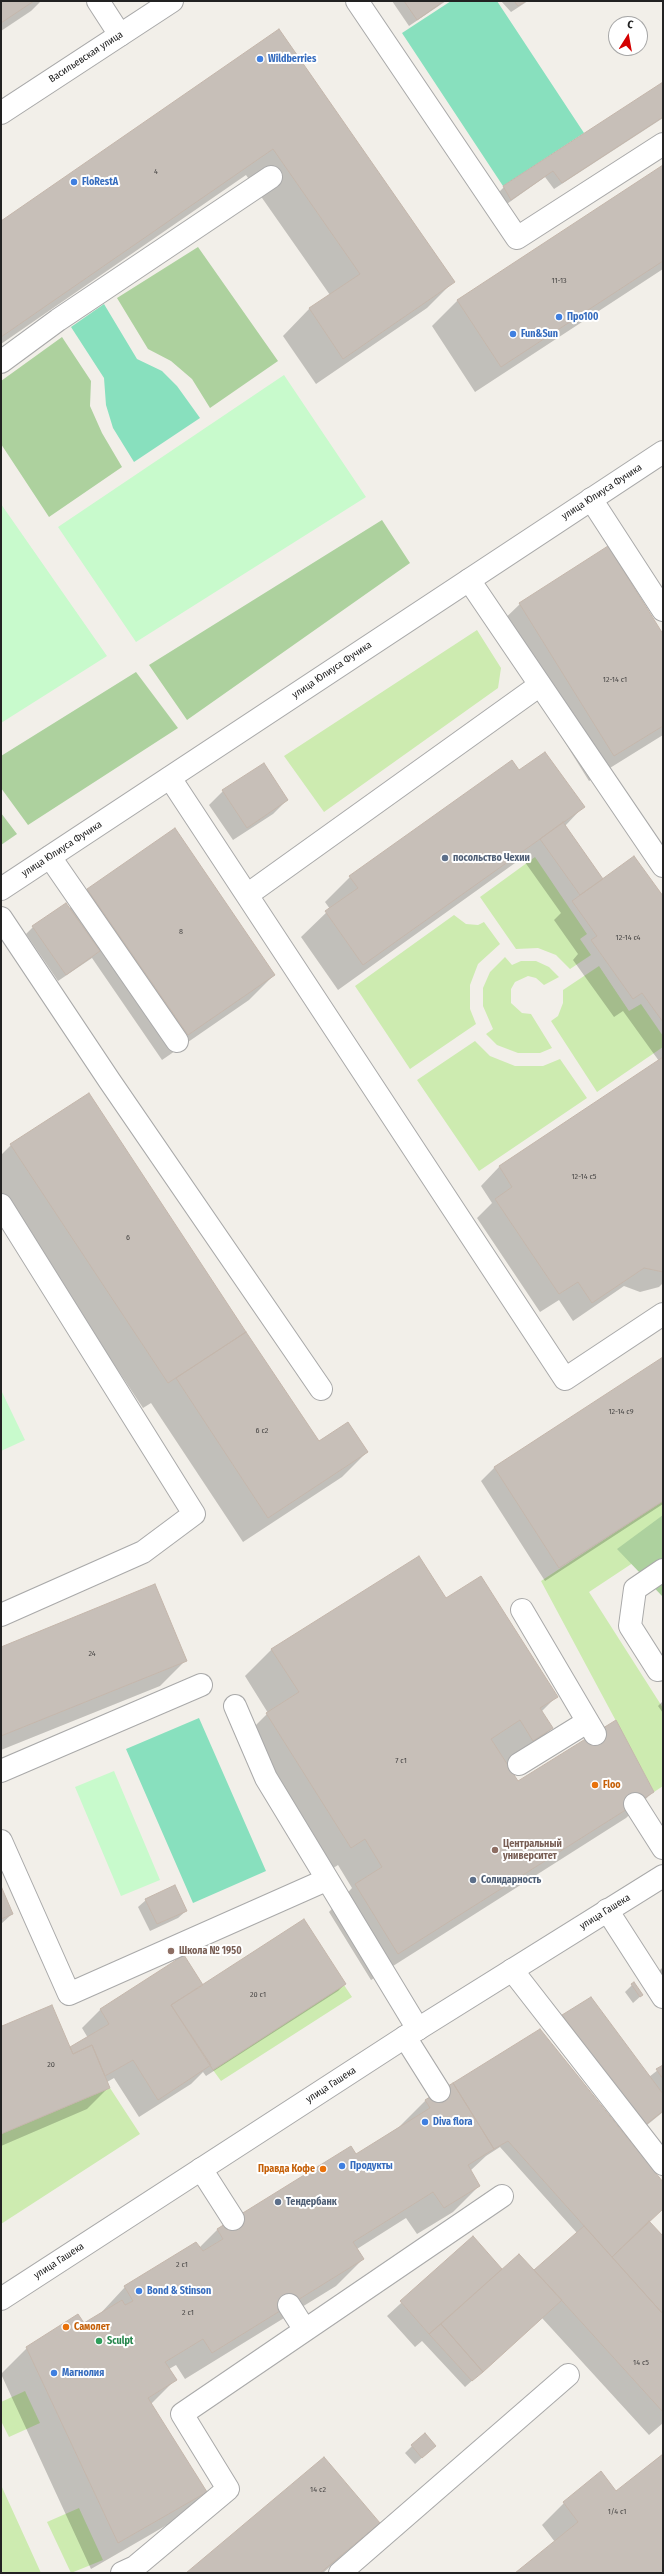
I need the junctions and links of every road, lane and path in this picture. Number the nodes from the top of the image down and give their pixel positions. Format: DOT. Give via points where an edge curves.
graph roads {
  1 [pos="98,1"];
  2 [pos="172,1"];
  3 [pos="357,1"];
  4 [pos="120,35"];
  5 [pos="1,113"];
  6 [pos="663,144"];
  7 [pos="271,177"];
  8 [pos="1,362"];
  9 [pos="661,457"];
  10 [pos="591,499"];
  11 [pos="469,580"];
  12 [pos="663,610"];
  13 [pos="540,685"];
  14 [pos="170,778"];
  15 [pos="50,857"];
  16 [pos="663,866"];
  17 [pos="1,889"];
  18 [pos="247,895"];
  19 [pos="1,918"];
  20 [pos="176,1041"];
  21 [pos="1,1205"];
  22 [pos="663,1314"];
  23 [pos="321,1389"];
  24 [pos="663,1570"];
  25 [pos="522,1610"];
  26 [pos="1,1615"];
  27 [pos="661,1672"];
  28 [pos="201,1685"];
  29 [pos="235,1706"];
  30 [pos="519,1764"];
  31 [pos="1,1771"];
  32 [pos="635,1804"];
  33 [pos="1,1840"];
  34 [pos="663,1848"];
  35 [pos="663,1876"];
  36 [pos="326,1880"];
  37 [pos="607,1910"];
  38 [pos="512,1970"];
  39 [pos="663,1998"];
  40 [pos="411,2033"];
  41 [pos="439,2091"];
  42 [pos="663,2164"];
  43 [pos="201,2169"];
  44 [pos="502,2196"];
  45 [pos="233,2219"];
  46 [pos="1,2298"];
  47 [pos="289,2306"];
  48 [pos="305,2330"];
  49 [pos="568,2375"];
  50 [pos="122,2573"];
  51 [pos="340,2573"];
  1 -- 4 [label="street"];
  2 -- 4 [label="street, Васильевская улица"];
  3 -- 6 [label="street" via="517,238"];
  4 -- 5 [label="street, Васильевская улица"];
  7 -- 8 [label="street" via="53,312"];
  9 -- 10 [label="street, улица Юлиуса Фучика"];
  10 -- 11 [label="street, улица Юлиуса Фучика"];
  10 -- 12 [label="street"];
  11 -- 13 [label="street"];
  11 -- 14 [label="street, улица Юлиуса Фучика"];
  13 -- 16 [label="street"];
  13 -- 18 [label="street"];
  14 -- 15 [label="street, улица Юлиуса Фучика"];
  14 -- 18 [label="street"];
  15 -- 17 [label="street, улица Юлиуса Фучика"];
  15 -- 20 [label="street"];
  18 -- 22 [label="street" via="565,1379"];
  19 -- 23 [label="street"];
  21 -- 26 [label="street" via="194,1514 143,1552"];
  24 -- 27 [label="street" via="635,1589 630,1626"];
  25 -- 30 [label="street" via="591,1728"];
  28 -- 31 [label="street"];
  29 -- 36 [label="street" via="266,1778"];
  32 -- 34 [label="street"];
  33 -- 36 [label="street" via="69,1994"];
  35 -- 37 [label="street, улица Гашека"];
  36 -- 40 [label="street"];
  37 -- 38 [label="street, улица Гашека"];
  37 -- 39 [label="street"];
  38 -- 40 [label="street, улица Гашека"];
  38 -- 42 [label="street"];
  40 -- 41 [label="street"];
  40 -- 43 [label="street, улица Гашека"];
  43 -- 45 [label="street"];
  43 -- 46 [label="street, улица Гашека"];
  44 -- 48 [label="street"];
  47 -- 48 [label="street"];
  48 -- 50 [label="street" via="182,2414 228,2489 135,2567"];
  49 -- 51 [label="street"];
}
